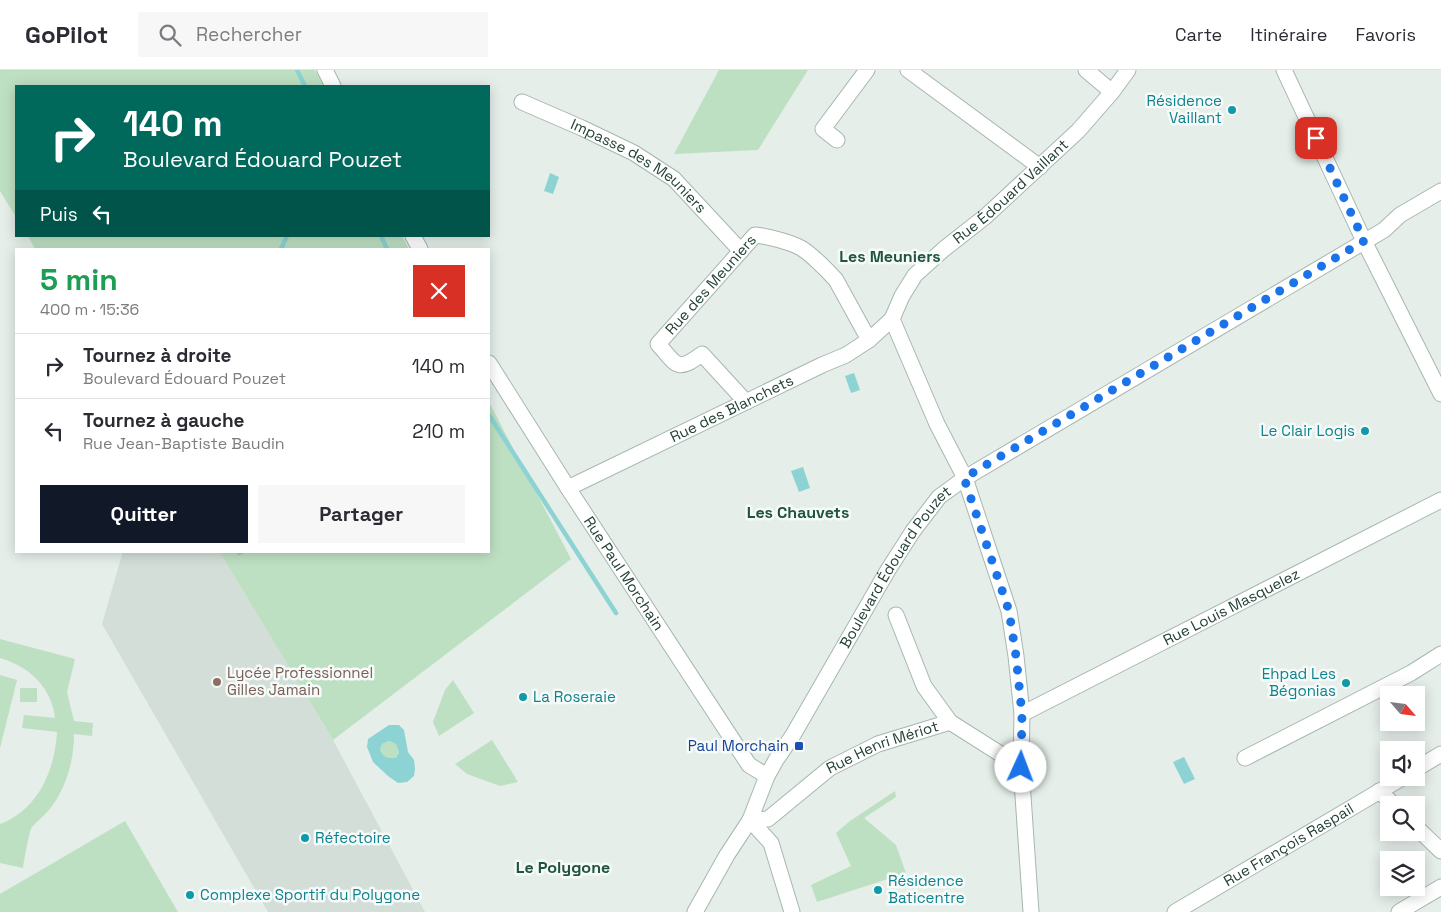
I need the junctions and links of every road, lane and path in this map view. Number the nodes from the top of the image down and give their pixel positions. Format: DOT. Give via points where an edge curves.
graph roads {
  1 [pos="325,70"];
  2 [pos="866,70"];
  3 [pos="908,70"];
  4 [pos="1086,70"];
  5 [pos="1128,70"];
  6 [pos="1284,70"];
  7 [pos="333,85"];
  8 [pos="1112,92"];
  9 [pos="522,102"];
  10 [pos="837,140"];
  11 [pos="1040,168"];
  12 [pos="1441,191"];
  13 [pos="1364,241"];
  14 [pos="741,251"];
  15 [pos="892,319"];
  16 [pos="869,340"];
  17 [pos="490,365"];
  18 [pos="1441,394"];
  19 [pos="746,402"];
  20 [pos="964,478"];
  21 [pos="568,488"];
  22 [pos="1441,500"];
  23 [pos="896,615"];
  24 [pos="1441,654"];
  25 [pos="1022,714"];
  26 [pos="950,722"];
  27 [pos="1441,754"];
  28 [pos="1246,758"];
  29 [pos="1425,764"];
  30 [pos="1021,767"];
  31 [pos="767,776"];
  32 [pos="1388,786"];
  33 [pos="1379,791"];
  34 [pos="1384,796"];
  35 [pos="750,820"];
  36 [pos="1425,836"];
  37 [pos="1441,851"];
  38 [pos="1441,887"];
  39 [pos="695,912"];
  40 [pos="792,912"];
  41 [pos="1031,912"];
  42 [pos="1175,912"];
  43 [pos="1399,912"];
  1 -- 7 [label="street"];
  2 -- 10 [label="street" via="823,129"];
  3 -- 11 [label="street"];
  4 -- 8 [label="street"];
  5 -- 8 [label="street, Rue Édouard Vaillant"];
  6 -- 13 [label="street"];
  8 -- 11 [label="street, Rue Édouard Vaillant"];
  9 -- 14 [label="street, Impasse des Meuniers" via="634,153 674,179"];
  11 -- 15 [label="street, Rue Édouard Vaillant" via="915,275"];
  12 -- 13 [label="street, Boulevard Édouard Pouzet"];
  13 -- 18 [label="street"];
  13 -- 20 [label="street, Boulevard Édouard Pouzet"];
  14 -- 16 [label="street, Rue des Meuniers" via="755,235 801,248 836,280"];
  14 -- 19 [label="street, Rue des Meuniers" via="658,344 676,364 682,366 702,354"];
  15 -- 16 [label="street, Rue des Blanchets"];
  15 -- 20 [label="street"];
  16 -- 19 [label="street, Rue des Blanchets"];
  17 -- 21 [label="street, Rue Paul Morchain"];
  19 -- 21 [label="street, Rue des Blanchets"];
  20 -- 25 [label="street" via="1009,611"];
  20 -- 31 [label="street, Boulevard Édouard Pouzet" via="939,498 913,531"];
  21 -- 31 [label="street, Rue Paul Morchain" via="749,765"];
  22 -- 25 [label="street, Rue Louis Masquelez"];
  23 -- 26 [label="street" via="924,686"];
  24 -- 28 [label="street" via="1411,673"];
  25 -- 30 [label="street"];
  26 -- 30 [label="street, Rue Henri Mériot"];
  26 -- 35 [label="street, Rue Henri Mériot" via="878,744 830,768 768,819"];
  27 -- 29 [label="street"];
  30 -- 41 [label="street"];
  31 -- 35 [label="street, Boulevard Édouard Pouzet"];
  32 -- 33 [label="street, Rue François Raspail"];
  33 -- 34 [label="street"];
  33 -- 42 [label="street, Rue François Raspail"];
  35 -- 39 [label="street, Boulevard Édouard Pouzet"];
  35 -- 40 [label="street" via="771,843"];
  36 -- 37 [label="street"];
  38 -- 43 [label="street"];
}
